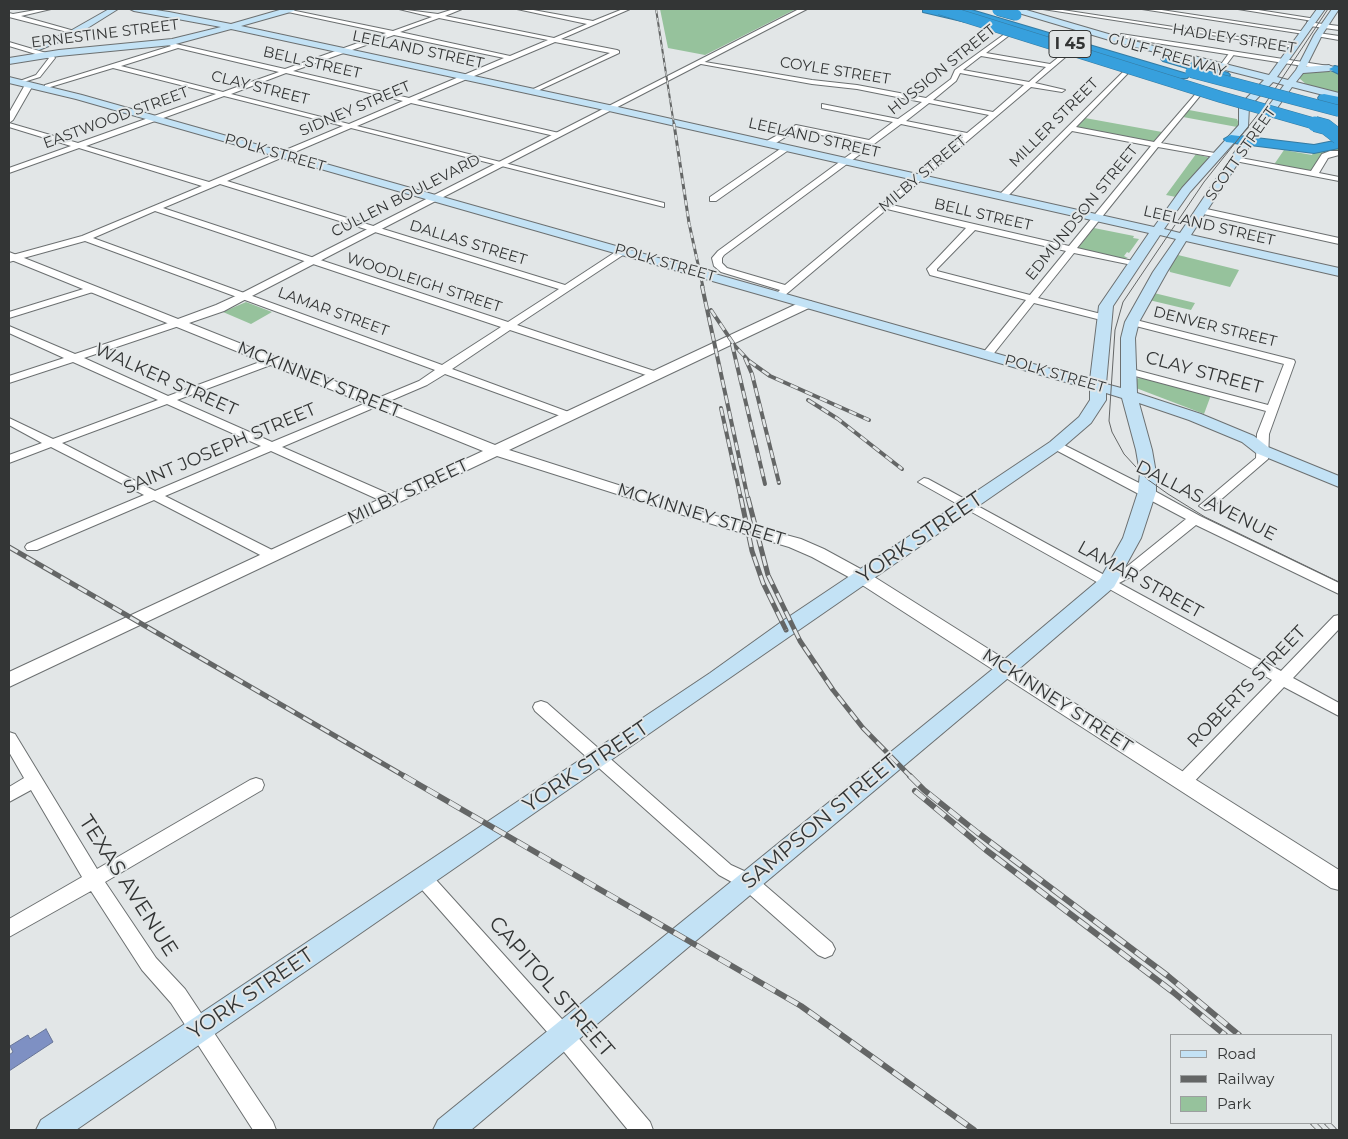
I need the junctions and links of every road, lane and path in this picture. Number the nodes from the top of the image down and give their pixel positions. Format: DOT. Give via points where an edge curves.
graph roads {
  1 [pos="48,9"];
  2 [pos="114,9"];
  3 [pos="134,9"];
  4 [pos="154,9"];
  5 [pos="289,9"];
  6 [pos="402,9"];
  7 [pos="459,9"];
  8 [pos="520,9"];
  9 [pos="626,9"];
  10 [pos="804,9"];
  11 [pos="925,9"];
  12 [pos="940,9"];
  13 [pos="958,9"];
  14 [pos="968,9"];
  15 [pos="977,9"];
  16 [pos="997,9"];
  17 [pos="1046,9"];
  18 [pos="1148,9"];
  19 [pos="1241,9"];
  20 [pos="1321,9"];
  21 [pos="1338,9"];
  22 [pos="1058,10"];
  23 [pos="1015,12"];
  24 [pos="181,15"];
  25 [pos="10,16"];
  26 [pos="439,16"];
  27 [pos="1046,18"];
  28 [pos="1230,21"];
  29 [pos="1311,21"];
  30 [pos="1134,22"];
  31 [pos="594,23"];
  32 [pos="234,26"];
  33 [pos="1324,26"];
  34 [pos="1339,28"];
  35 [pos="76,32"];
  36 [pos="393,32"];
  37 [pos="1304,32"];
  38 [pos="1054,33"];
  39 [pos="1008,34"];
  40 [pos="1217,35"];
  41 [pos="1318,35"];
  42 [pos="1122,38"];
  43 [pos="1339,38"];
  44 [pos="554,39"];
  45 [pos="9,44"];
  46 [pos="175,44"];
  47 [pos="1295,46"];
  48 [pos="1071,49"];
  49 [pos="1205,49"];
  50 [pos="31,50"];
  51 [pos="343,51"];
  52 [pos="1232,53"];
  53 [pos="47,54"];
  54 [pos="979,54"];
  55 [pos="1087,55"];
  56 [pos="9,57"];
  57 [pos="511,58"];
  58 [pos="9,61"];
  59 [pos="1285,61"];
  60 [pos="701,62"];
  61 [pos="114,66"];
  62 [pos="1050,66"];
  63 [pos="1128,70"];
  64 [pos="1336,70"];
  65 [pos="286,71"];
  66 [pos="958,71"];
  67 [pos="1223,71"];
  68 [pos="1241,72"];
  69 [pos="1252,74"];
  70 [pos="1297,74"];
  71 [pos="9,75"];
  72 [pos="1273,76"];
  73 [pos="464,77"];
  74 [pos="1186,77"];
  75 [pos="9,80"];
  76 [pos="1030,84"];
  77 [pos="25,85"];
  78 [pos="43,87"];
  79 [pos="1062,90"];
  80 [pos="1201,91"];
  81 [pos="531,92"];
  82 [pos="1323,92"];
  83 [pos="223,94"];
  84 [pos="1339,96"];
  85 [pos="79,97"];
  86 [pos="410,100"];
  87 [pos="927,101"];
  88 [pos="1339,101"];
  89 [pos="1247,103"];
  90 [pos="1339,105"];
  91 [pos="825,106"];
  92 [pos="609,108"];
  93 [pos="1272,109"];
  94 [pos="994,114"];
  95 [pos="1339,115"];
  96 [pos="1299,116"];
  97 [pos="1266,118"];
  98 [pos="154,119"];
  99 [pos="9,120"];
  100 [pos="900,122"];
  101 [pos="9,125"];
  102 [pos="350,126"];
  103 [pos="1339,126"];
  104 [pos="1070,128"];
  105 [pos="556,135"];
  106 [pos="969,136"];
  107 [pos="1252,136"];
  108 [pos="1339,137"];
  109 [pos="1231,139"];
  110 [pos="870,143"];
  111 [pos="768,144"];
  112 [pos="1156,144"];
  113 [pos="1339,144"];
  114 [pos="80,146"];
  115 [pos="786,149"];
  116 [pos="1339,153"];
  117 [pos="281,155"];
  118 [pos="1218,156"];
  119 [pos="1235,159"];
  120 [pos="845,162"];
  121 [pos="500,164"];
  122 [pos="9,171"];
  123 [pos="1314,174"];
  124 [pos="918,178"];
  125 [pos="1339,180"];
  126 [pos="219,181"];
  127 [pos="209,185"];
  128 [pos="1002,197"];
  129 [pos="434,198"];
  130 [pos="713,199"];
  131 [pos="660,205"];
  132 [pos="885,206"];
  133 [pos="154,208"];
  134 [pos="1202,211"];
  135 [pos="1096,218"];
  136 [pos="972,227"];
  137 [pos="375,229"];
  138 [pos="1158,232"];
  139 [pos="1184,237"];
  140 [pos="85,238"];
  141 [pos="1339,241"];
  142 [pos="1071,250"];
  143 [pos="623,252"];
  144 [pos="11,257"];
  145 [pos="312,261"];
  146 [pos="1134,264"];
  147 [pos="1339,272"];
  148 [pos="566,288"];
  149 [pos="93,289"];
  150 [pos="783,292"];
  151 [pos="244,296"];
  152 [pos="1031,300"];
  153 [pos="807,304"];
  154 [pos="9,315"];
  155 [pos="1105,318"];
  156 [pos="1132,322"];
  157 [pos="178,323"];
  158 [pos="510,327"];
  159 [pos="9,330"];
  160 [pos="987,355"];
  161 [pos="73,358"];
  162 [pos="272,361"];
  163 [pos="443,370"];
  164 [pos="1128,371"];
  165 [pos="656,375"];
  166 [pos="9,380"];
  167 [pos="1098,386"];
  168 [pos="1128,395"];
  169 [pos="167,400"];
  170 [pos="374,402"];
  171 [pos="1169,408"];
  172 [pos="1271,409"];
  173 [pos="570,416"];
  174 [pos="1088,416"];
  175 [pos="1136,420"];
  176 [pos="9,421"];
  177 [pos="51,443"];
  178 [pos="1257,444"];
  179 [pos="270,446"];
  180 [pos="1056,446"];
  181 [pos="496,450"];
  182 [pos="9,459"];
  183 [pos="1339,476"];
  184 [pos="924,482"];
  185 [pos="1339,482"];
  186 [pos="1147,492"];
  187 [pos="154,496"];
  188 [pos="391,500"];
  189 [pos="967,506"];
  190 [pos="1205,506"];
  191 [pos="1195,519"];
  192 [pos="32,547"];
  193 [pos="273,556"];
  194 [pos="862,577"];
  195 [pos="1107,583"];
  196 [pos="1339,589"];
  197 [pos="1339,620"];
  198 [pos="1006,669"];
  199 [pos="1283,679"];
  200 [pos="9,680"];
  201 [pos="541,707"];
  202 [pos="1339,710"];
  203 [pos="9,738"];
  204 [pos="599,758"];
  205 [pos="35,780"];
  206 [pos="1183,782"];
  207 [pos="256,785"];
  208 [pos="9,795"];
  209 [pos="422,877"];
  210 [pos="94,879"];
  211 [pos="748,881"];
  212 [pos="1339,881"];
  213 [pos="9,929"];
  214 [pos="825,949"];
  215 [pos="200,1030"];
  216 [pos="563,1035"];
  217 [pos="51,1130"];
  218 [pos="264,1130"];
  219 [pos="448,1130"];
  220 [pos="642,1130"];
  1 -- 25 [label="street"];
  2 -- 35 [label="main road"];
  3 -- 24 [label="main road, LEELAND STREET"];
  4 -- 24 [label="main road, LEELAND STREET"];
  5 -- 32 [label="main road, ERNESTINE STREET"];
  5 -- 36 [label="street"];
  6 -- 26 [label="street"];
  7 -- 26 [label="street, EASTWOOD STREET"];
  8 -- 31 [label="street"];
  9 -- 31 [label="street, SIDNEY STREET"];
  10 -- 60 [label="street, CULLEN BOULEVARD"];
  11 -- 39 [label="main road"];
  11 -- 48 [label="highway"];
  12 -- 55 [label="highway, bridge"];
  13 -- 48 [label="highway, GULF FREEWAY / I 45"];
  14 -- 74 [label="highway, GULF FREEWAY / I 45"];
  15 -- 38 [label="highway, GULF FREEWAY / I 45"];
  16 -- 23 [label="highway, bridge"];
  16 -- 38 [label="highway"];
  17 -- 22 [label="street"];
  18 -- 28 [label="street"];
  18 -- 30 [label="street"];
  19 -- 28 [label="street"];
  19 -- 29 [label="street"];
  20 -- 29 [label="main road, SCOTT STREET"];
  21 -- 33 [label="main road, SCOTT STREET"];
  22 -- 27 [label="street"];
  22 -- 30 [label="street"];
  23 -- 27 [label="main road"];
  23 -- 67 [label="highway"];
  24 -- 32 [label="main road, LEELAND STREET"];
  25 -- 35 [label="street"];
  26 -- 36 [label="street, EASTWOOD STREET"];
  26 -- 44 [label="street"];
  27 -- 42 [label="main road"];
  28 -- 37 [label="street"];
  28 -- 40 [label="street"];
  29 -- 33 [label="street"];
  29 -- 37 [label="main road, SCOTT STREET"];
  30 -- 40 [label="street"];
  30 -- 42 [label="street"];
  31 -- 44 [label="street, SIDNEY STREET"];
  32 -- 46 [label="main road, ERNESTINE STREET"];
  32 -- 51 [label="main road, LEELAND STREET"];
  33 -- 34 [label="street"];
  33 -- 41 [label="main road, SCOTT STREET"];
  35 -- 50 [label="main road"];
  36 -- 51 [label="street, EASTWOOD STREET"];
  36 -- 57 [label="street"];
  37 -- 47 [label="main road, SCOTT STREET"];
  38 -- 74 [label="highway, GULF FREEWAY / I 45"];
  39 -- 48 [label="main road"];
  39 -- 54 [label="street, HUSSION STREET"];
  40 -- 47 [label="street"];
  40 -- 49 [label="street"];
  41 -- 43 [label="street"];
  41 -- 70 [label="main road, SCOTT STREET"];
  42 -- 49 [label="street, HADLEY STREET"];
  42 -- 67 [label="main road"];
  44 -- 57 [label="street, SIDNEY STREET"];
  44 -- 81 [label="street" via="617,52"];
  45 -- 50 [label="street"];
  46 -- 53 [label="main road, ERNESTINE STREET"];
  46 -- 61 [label="street"];
  46 -- 65 [label="street, BELL STREET"];
  47 -- 59 [label="main road, SCOTT STREET"];
  48 -- 62 [label="street, MILBY STREET"];
  48 -- 63 [label="main road"];
  48 -- 74 [label="highway, GULF FREEWAY / I 45"];
  49 -- 52 [label="street, HADLEY STREET"];
  50 -- 53 [label="street"];
  50 -- 56 [label="main road"];
  51 -- 65 [label="street, EASTWOOD STREET"];
  51 -- 73 [label="main road, LEELAND STREET"];
  52 -- 59 [label="street, HADLEY STREET"];
  52 -- 67 [label="street"];
  53 -- 58 [label="main road, ERNESTINE STREET"];
  53 -- 77 [label="street" via="51,61"];
  54 -- 62 [label="street"];
  54 -- 66 [label="street, HUSSION STREET"];
  55 -- 103 [label="highway, bridge"];
  55 -- 108 [label="highway, bridge" via="1221,98 1326,127"];
  57 -- 73 [label="street, SIDNEY STREET"];
  59 -- 70 [label="street, HADLEY STREET"];
  59 -- 72 [label="main road, SCOTT STREET"];
  60 -- 87 [label="street, COYLE STREET"];
  60 -- 92 [label="street, CULLEN BOULEVARD"];
  61 -- 78 [label="street"];
  61 -- 83 [label="street, CLAY STREET"];
  62 -- 76 [label="street, MILBY STREET"];
  63 -- 74 [label="main road"];
  63 -- 104 [label="street, MILLER STREET"];
  64 -- 70 [label="main road"];
  65 -- 83 [label="street, EASTWOOD STREET"];
  65 -- 86 [label="street, BELL STREET"];
  66 -- 76 [label="street"];
  66 -- 87 [label="street, HUSSION STREET" via="953,82"];
  67 -- 68 [label="main road"];
  67 -- 88 [label="highway"];
  67 -- 90 [label="highway"];
  68 -- 69 [label="main road"];
  68 -- 72 [label="main road"];
  69 -- 72 [label="main road"];
  69 -- 74 [label="main road" via="1258,80 1235,95"];
  70 -- 72 [label="main road"];
  70 -- 82 [label="main road"];
  70 -- 93 [label="main road, SCOTT STREET"];
  71 -- 77 [label="main road, POLK STREET"];
  72 -- 89 [label="main road, SCOTT STREET"];
  73 -- 81 [label="main road, LEELAND STREET"];
  73 -- 86 [label="street, SIDNEY STREET"];
  74 -- 80 [label="main road"];
  74 -- 95 [label="highway, GULF FREEWAY / I 45"];
  75 -- 77 [label="main road, POLK STREET"];
  76 -- 79 [label="street"];
  76 -- 94 [label="street, MILBY STREET"];
  77 -- 78 [label="main road, POLK STREET"];
  77 -- 99 [label="street"];
  78 -- 85 [label="main road, POLK STREET"];
  80 -- 89 [label="main road"];
  80 -- 112 [label="street, EDMUNDSON STREET"];
  81 -- 92 [label="main road, LEELAND STREET"];
  82 -- 84 [label="main road"];
  82 -- 96 [label="main road" via="1297,92 1284,107 1285,111"];
  83 -- 98 [label="street, EASTWOOD STREET"];
  83 -- 102 [label="street, CLAY STREET"];
  85 -- 98 [label="main road, POLK STREET"];
  86 -- 102 [label="street, SIDNEY STREET"];
  86 -- 105 [label="street, BELL STREET"];
  87 -- 94 [label="street, COYLE STREET"];
  87 -- 100 [label="street, HUSSION STREET"];
  89 -- 93 [label="main road"];
  89 -- 109 [label="main road, SCOTT STREET" via="1243,110 1244,125"];
  91 -- 100 [label="street"];
  92 -- 105 [label="street, CULLEN BOULEVARD"];
  92 -- 111 [label="main road, LEELAND STREET"];
  93 -- 96 [label="main road"];
  93 -- 97 [label="main road, SCOTT STREET"];
  94 -- 106 [label="street, MILBY STREET"];
  96 -- 97 [label="main road"];
  96 -- 103 [label="main road"];
  97 -- 107 [label="main road, SCOTT STREET"];
  98 -- 114 [label="street, EASTWOOD STREET"];
  98 -- 117 [label="main road, POLK STREET"];
  100 -- 106 [label="street"];
  100 -- 110 [label="street, HUSSION STREET"];
  101 -- 114 [label="street"];
  102 -- 117 [label="street, SIDNEY STREET"];
  102 -- 121 [label="street, CLAY STREET"];
  104 -- 112 [label="street"];
  104 -- 128 [label="street, MILLER STREET"];
  105 -- 121 [label="street, CULLEN BOULEVARD"];
  106 -- 124 [label="street, MILBY STREET"];
  107 -- 109 [label="highway"];
  107 -- 113 [label="highway" via="1284,146 1314,149"];
  107 -- 119 [label="main road, SCOTT STREET"];
  109 -- 118 [label="main road, SCOTT STREET"];
  110 -- 111 [label="street" via="794,128"];
  110 -- 120 [label="street, HUSSION STREET"];
  111 -- 115 [label="main road, LEELAND STREET"];
  112 -- 118 [label="street"];
  112 -- 135 [label="street, EDMUNDSON STREET"];
  114 -- 122 [label="street, EASTWOOD STREET"];
  114 -- 127 [label="street"];
  115 -- 120 [label="main road, LEELAND STREET"];
  115 -- 130 [label="street"];
  116 -- 123 [label="street" via="1325,156"];
  117 -- 126 [label="street, SIDNEY STREET"];
  117 -- 129 [label="main road, POLK STREET"];
  118 -- 138 [label="main road, SCOTT STREET" via="1186,190"];
  119 -- 123 [label="street"];
  119 -- 134 [label="main road, SCOTT STREET"];
  120 -- 124 [label="main road, LEELAND STREET"];
  120 -- 150 [label="street, HUSSION STREET" via="717,258 724,270"];
  121 -- 129 [label="street, CULLEN BOULEVARD"];
  121 -- 131 [label="street, CLAY STREET"];
  123 -- 125 [label="street"];
  124 -- 128 [label="main road, LEELAND STREET"];
  124 -- 132 [label="street, MILBY STREET"];
  126 -- 127 [label="street, SIDNEY STREET"];
  126 -- 137 [label="street, DALLAS STREET"];
  127 -- 133 [label="street, SIDNEY STREET"];
  128 -- 135 [label="main road, LEELAND STREET"];
  129 -- 137 [label="street, CULLEN BOULEVARD"];
  129 -- 143 [label="main road, POLK STREET"];
  132 -- 136 [label="street, BELL STREET"];
  132 -- 150 [label="street, MILBY STREET"];
  133 -- 140 [label="street, SIDNEY STREET"];
  133 -- 145 [label="street, WOODLEIGH STREET"];
  134 -- 139 [label="main road, SCOTT STREET"];
  134 -- 141 [label="street"];
  135 -- 138 [label="main road, LEELAND STREET"];
  135 -- 142 [label="street, EDMUNDSON STREET"];
  136 -- 142 [label="street, BELL STREET"];
  136 -- 152 [label="street" via="932,269 933,273"];
  137 -- 145 [label="street, CULLEN BOULEVARD"];
  137 -- 148 [label="street, DALLAS STREET"];
  138 -- 139 [label="main road, LEELAND STREET"];
  138 -- 146 [label="main road, SCOTT STREET"];
  139 -- 147 [label="main road, LEELAND STREET"];
  139 -- 156 [label="main road, SCOTT STREET"];
  140 -- 144 [label="street, SIDNEY STREET"];
  140 -- 151 [label="street, LAMAR STREET"];
  142 -- 146 [label="street, BELL STREET"];
  142 -- 152 [label="street, EDMUNDSON STREET"];
  143 -- 148 [label="street, SAINT JOSEPH STREET"];
  143 -- 150 [label="main road, POLK STREET"];
  144 -- 149 [label="street, MCKINNEY STREET"];
  145 -- 151 [label="street, CULLEN BOULEVARD"];
  145 -- 158 [label="street, WOODLEIGH STREET"];
  146 -- 155 [label="main road, SCOTT STREET" via="1106,306"];
  148 -- 158 [label="street, SAINT JOSEPH STREET"];
  149 -- 154 [label="street"];
  149 -- 157 [label="street, MCKINNEY STREET"];
  150 -- 153 [label="main road, POLK STREET"];
  151 -- 157 [label="street, CULLEN BOULEVARD"];
  151 -- 163 [label="street, LAMAR STREET"];
  152 -- 155 [label="street"];
  152 -- 160 [label="street, EDMUNDSON STREET"];
  153 -- 160 [label="main road, POLK STREET"];
  153 -- 165 [label="street, MILBY STREET"];
  155 -- 167 [label="main road, SCOTT STREET"];
  156 -- 164 [label="main road, SCOTT STREET" via="1128,338"];
  156 -- 172 [label="street, DENVER STREET" via="1290,362"];
  157 -- 161 [label="street, CULLEN BOULEVARD"];
  157 -- 162 [label="street, MCKINNEY STREET"];
  158 -- 163 [label="street, SAINT JOSEPH STREET"];
  158 -- 165 [label="street, WOODLEIGH STREET"];
  159 -- 161 [label="street, WALKER STREET"];
  160 -- 167 [label="main road, POLK STREET"];
  161 -- 166 [label="street, CULLEN BOULEVARD"];
  161 -- 169 [label="street, WALKER STREET"];
  162 -- 169 [label="street"];
  162 -- 170 [label="street, MCKINNEY STREET"];
  163 -- 170 [label="street, SAINT JOSEPH STREET" via="423,383"];
  163 -- 173 [label="street, LAMAR STREET"];
  164 -- 168 [label="main road, SCOTT STREET"];
  164 -- 172 [label="street, CLAY STREET"];
  165 -- 173 [label="street, MILBY STREET"];
  167 -- 168 [label="main road, POLK STREET"];
  167 -- 174 [label="main road, YORK STREET" via="1098,400"];
  168 -- 171 [label="main road, POLK STREET"];
  168 -- 174 [label="main road" via="1109,402"];
  168 -- 175 [label="main road, SCOTT STREET"];
  169 -- 177 [label="street"];
  169 -- 179 [label="street, WALKER STREET"];
  170 -- 179 [label="street, SAINT JOSEPH STREET"];
  170 -- 181 [label="street, MCKINNEY STREET"];
  171 -- 175 [label="main road" via="1148,412"];
  171 -- 178 [label="main road, POLK STREET"];
  172 -- 178 [label="street"];
  173 -- 181 [label="street, MILBY STREET"];
  174 -- 180 [label="main road, YORK STREET"];
  175 -- 186 [label="main road, SCOTT STREET" via="1148,473"];
  176 -- 177 [label="street"];
  177 -- 182 [label="street"];
  177 -- 187 [label="street"];
  178 -- 183 [label="main road, POLK STREET"];
  178 -- 185 [label="main road, POLK STREET"];
  178 -- 190 [label="street" via="1262,459"];
  179 -- 187 [label="street, SAINT JOSEPH STREET"];
  179 -- 188 [label="street, WALKER STREET"];
  180 -- 186 [label="street, DALLAS AVENUE"];
  180 -- 189 [label="main road, YORK STREET"];
  181 -- 188 [label="street, MILBY STREET"];
  181 -- 194 [label="street, MCKINNEY STREET" via="795,544"];
  184 -- 189 [label="street, LAMAR STREET"];
  186 -- 191 [label="street, DALLAS AVENUE"];
  186 -- 195 [label="main road, SCOTT STREET" via="1132,538"];
  187 -- 192 [label="street, SAINT JOSEPH STREET"];
  187 -- 193 [label="street"];
  188 -- 193 [label="street, MILBY STREET"];
  189 -- 194 [label="main road, YORK STREET"];
  189 -- 195 [label="street, LAMAR STREET"];
  191 -- 195 [label="street, SAMPSON STREET" via="1130,572"];
  191 -- 196 [label="street, DALLAS AVENUE"];
  193 -- 200 [label="street, MILBY STREET"];
  194 -- 198 [label="street, MCKINNEY STREET"];
  194 -- 204 [label="main road, YORK STREET"];
  195 -- 198 [label="main road, SAMPSON STREET"];
  195 -- 199 [label="street, LAMAR STREET"];
  197 -- 199 [label="street, ROBERTS STREET"];
  198 -- 206 [label="street, MCKINNEY STREET"];
  198 -- 211 [label="main road, SAMPSON STREET"];
  199 -- 202 [label="street, LAMAR STREET"];
  199 -- 206 [label="street, ROBERTS STREET"];
  201 -- 204 [label="street"];
  203 -- 205 [label="street, TEXAS AVENUE"];
  204 -- 209 [label="main road, YORK STREET"];
  204 -- 211 [label="street" via="725,870"];
  205 -- 208 [label="street"];
  205 -- 210 [label="street, TEXAS AVENUE"];
  206 -- 212 [label="street, MCKINNEY STREET"];
  207 -- 210 [label="street"];
  209 -- 215 [label="main road, YORK STREET"];
  209 -- 216 [label="street, CAPITOL STREET"];
  210 -- 213 [label="street"];
  210 -- 215 [label="street, TEXAS AVENUE" via="149,964 178,996"];
  211 -- 214 [label="street"];
  211 -- 216 [label="main road, SAMPSON STREET"];
  215 -- 217 [label="main road, YORK STREET"];
  215 -- 218 [label="street, TEXAS AVENUE"];
  216 -- 219 [label="main road, SAMPSON STREET"];
  216 -- 220 [label="street, CAPITOL STREET"];
}
